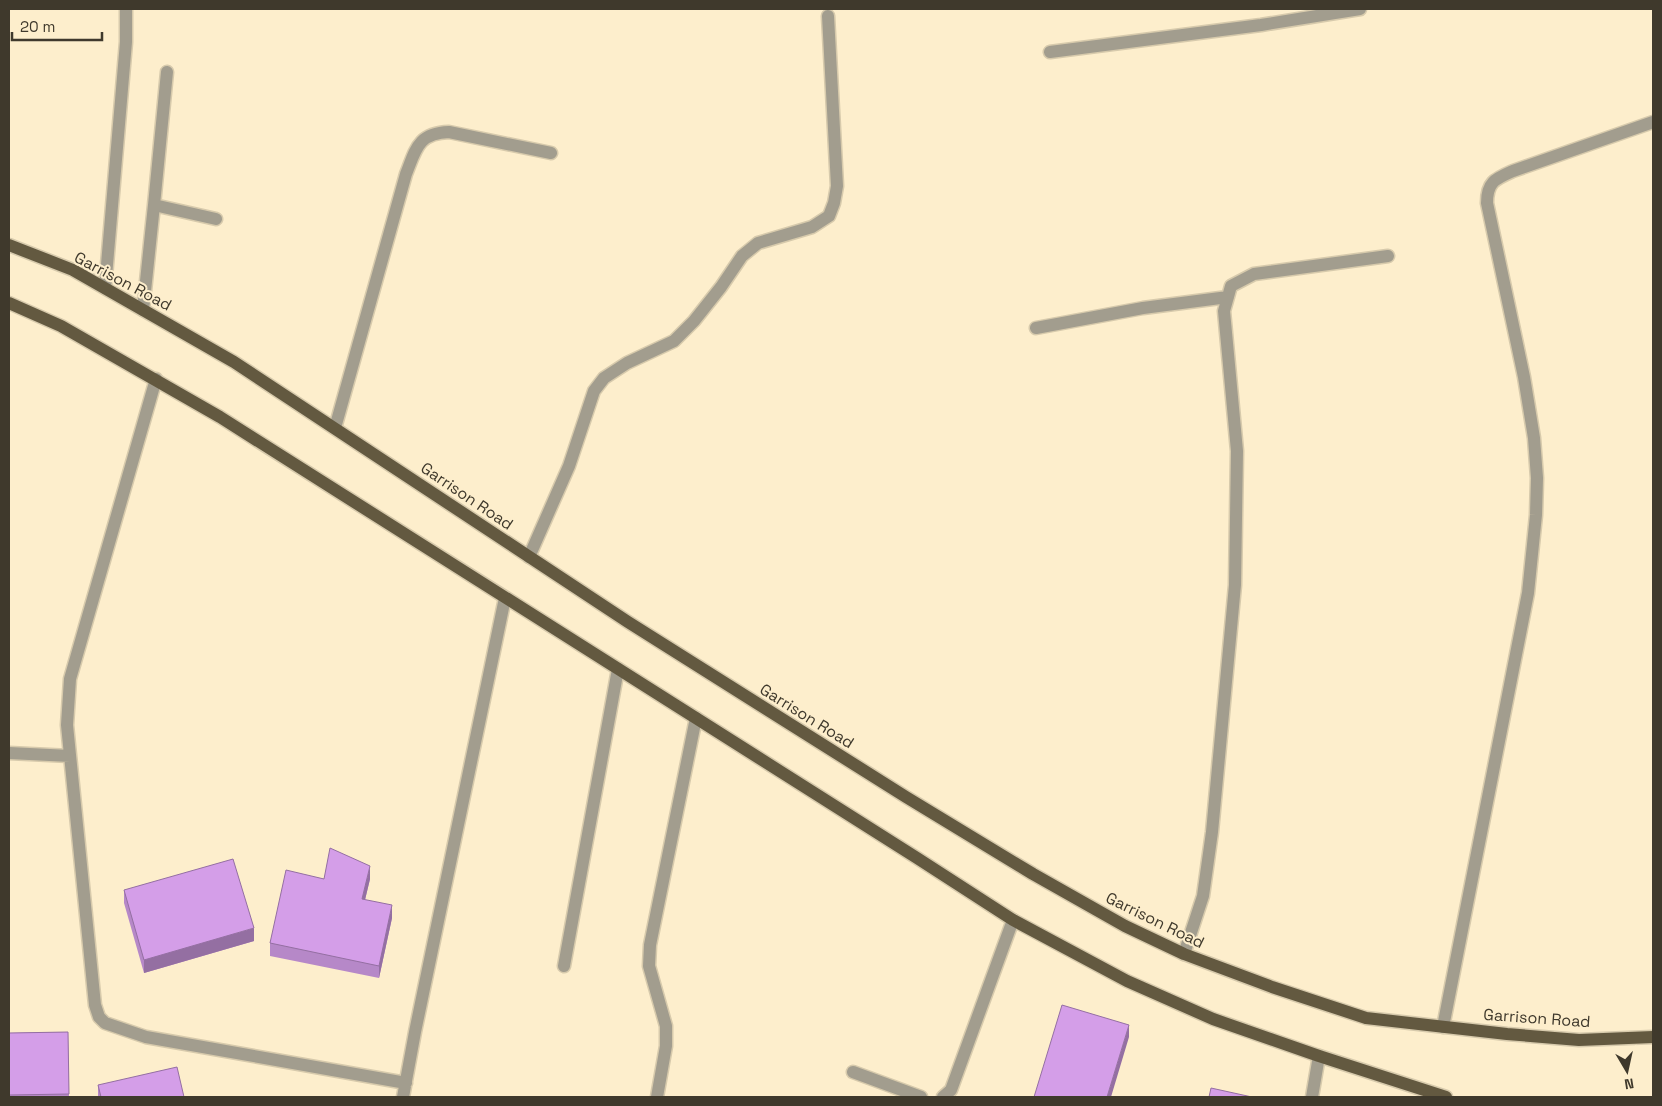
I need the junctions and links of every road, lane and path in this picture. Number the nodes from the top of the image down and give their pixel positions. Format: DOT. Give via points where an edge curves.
graph roads {
  1 [pos="126,9"];
  2 [pos="1360,9"];
  3 [pos="828,16"];
  4 [pos="1050,52"];
  5 [pos="166,72"];
  6 [pos="1653,122"];
  7 [pos="551,153"];
  8 [pos="154,205"];
  9 [pos="216,219"];
  10 [pos="9,245"];
  11 [pos="1388,256"];
  12 [pos="105,288"];
  13 [pos="1228,297"];
  14 [pos="9,303"];
  15 [pos="143,310"];
  16 [pos="1036,328"];
  17 [pos="156,379"];
  18 [pos="335,428"];
  19 [pos="528,557"];
  20 [pos="505,598"];
  21 [pos="618,669"];
  22 [pos="696,718"];
  23 [pos="9,753"];
  24 [pos="70,756"];
  25 [pos="1013,920"];
  26 [pos="1184,954"];
  27 [pos="564,966"];
  28 [pos="1443,1027"];
  29 [pos="1653,1037"];
  30 [pos="1319,1056"];
  31 [pos="853,1072"];
  32 [pos="406,1083"];
  33 [pos="403,1097"];
  34 [pos="657,1097"];
  35 [pos="921,1097"];
  36 [pos="943,1097"];
  37 [pos="1312,1097"];
  38 [pos="1446,1097"];
  1 -- 12 [label="street"];
  2 -- 4 [label="street"];
  3 -- 19 [label="street" via="837,186 829,216 812,227 758,243 742,256 722,287 674,341 627,363 604,378 594,391 569,466"];
  5 -- 8 [label="street"];
  6 -- 28 [label="street" via="1513,171 1495,180 1487,193 1534,438 1536,515 1528,593"];
  7 -- 18 [label="street" via="449,132 427,136 416,147"];
  8 -- 9 [label="street"];
  8 -- 15 [label="street"];
  10 -- 12 [label="main road, Garrison Road" via="73,270"];
  11 -- 13 [label="street" via="1254,274 1231,286"];
  12 -- 15 [label="main road, Garrison Road"];
  13 -- 16 [label="street" via="1143,308"];
  13 -- 26 [label="street" via="1224,310 1237,451 1235,585 1203,896"];
  14 -- 17 [label="main road" via="61,326"];
  15 -- 18 [label="main road, Garrison Road" via="234,362"];
  17 -- 20 [label="main road"];
  17 -- 24 [label="street" via="70,679 67,725"];
  18 -- 19 [label="main road, Garrison Road"];
  19 -- 26 [label="main road, Garrison Road" via="906,798 1117,922"];
  20 -- 21 [label="main road"];
  20 -- 32 [label="street"];
  21 -- 22 [label="main road"];
  21 -- 27 [label="street"];
  22 -- 25 [label="main road"];
  22 -- 34 [label="street" via="650,945 649,966 666,1026 666,1046"];
  23 -- 24 [label="street"];
  24 -- 32 [label="street" via="95,1005 99,1017 111,1026 146,1037"];
  25 -- 30 [label="main road" via="1127,981 1205,1015"];
  25 -- 36 [label="street" via="951,1090"];
  26 -- 28 [label="main road, Garrison Road" via="1366,1018"];
  28 -- 29 [label="main road, Garrison Road" via="1579,1040"];
  30 -- 37 [label="street"];
  30 -- 38 [label="main road"];
  31 -- 35 [label="street"];
  32 -- 33 [label="street"];
}
